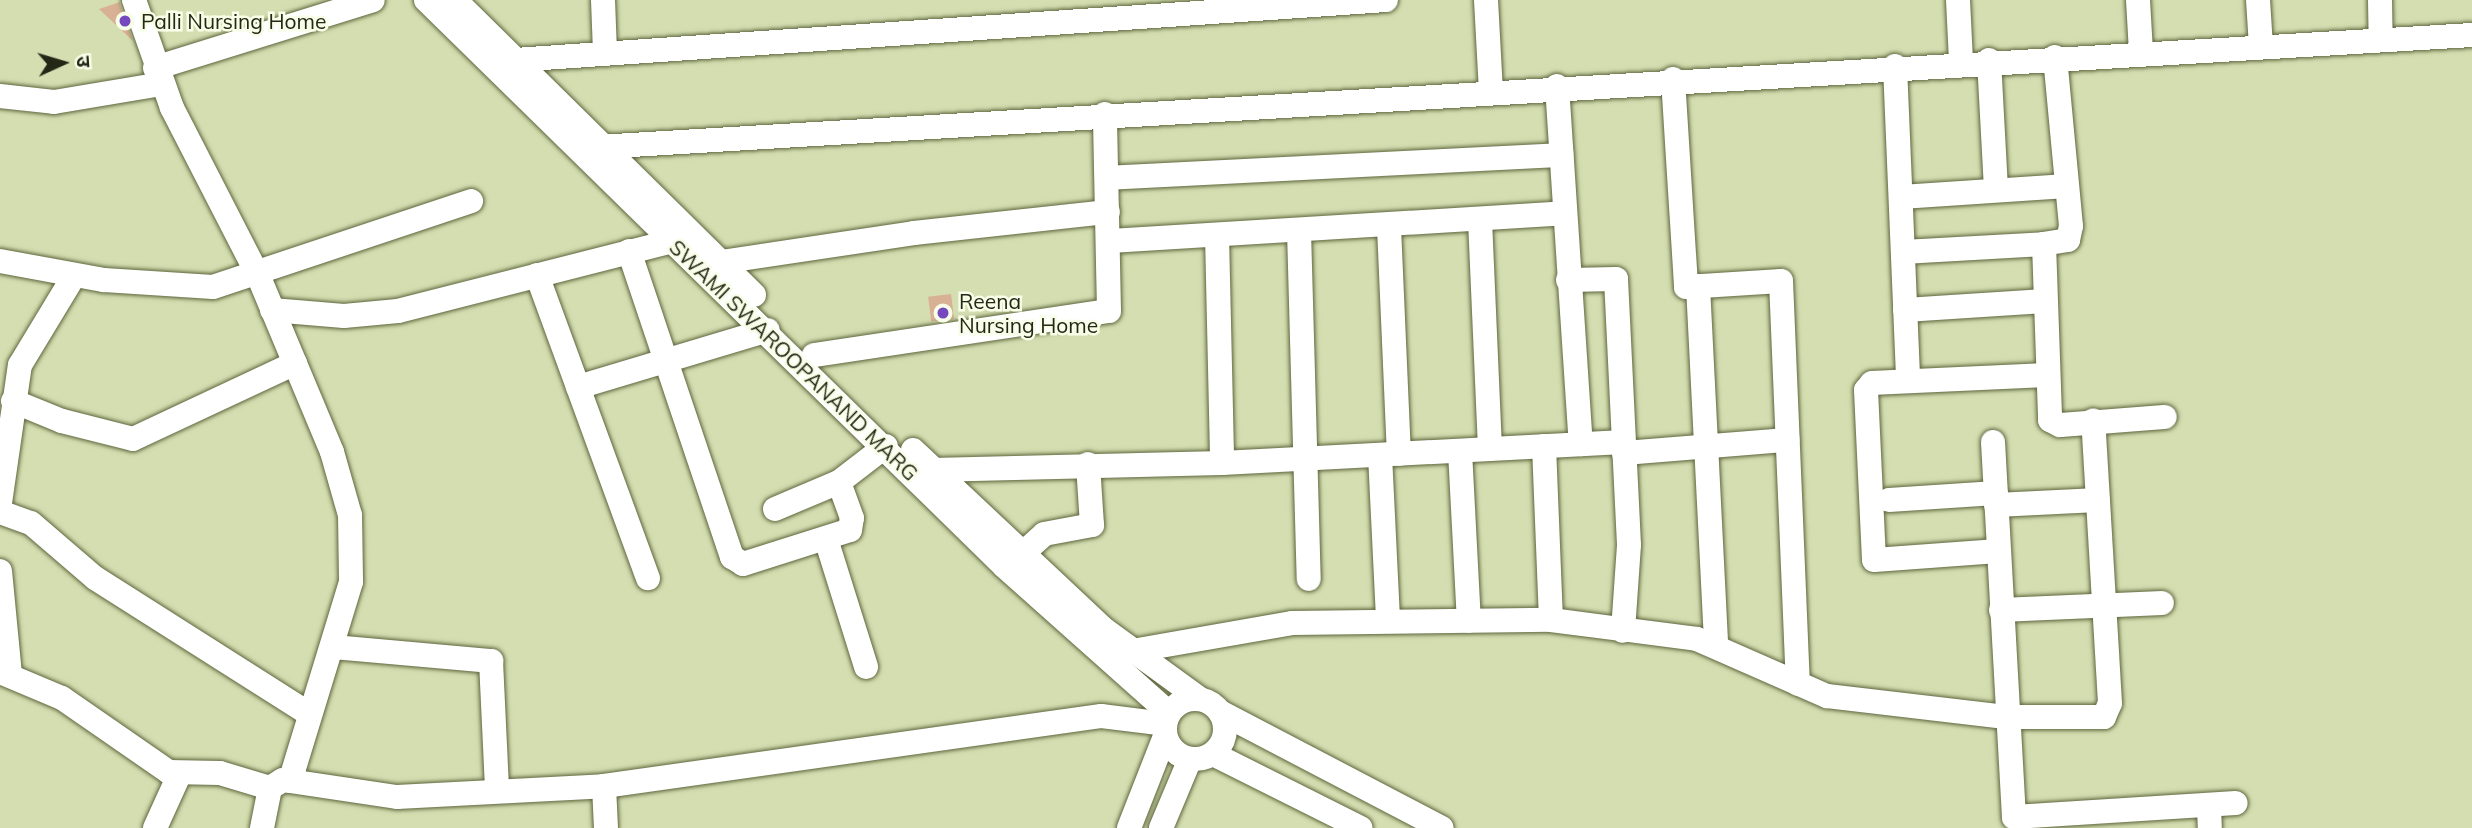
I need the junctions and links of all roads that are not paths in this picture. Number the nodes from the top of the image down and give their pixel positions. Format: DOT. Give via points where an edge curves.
graph roads {
  1 [pos="134,0"];
  2 [pos="373,0"];
  3 [pos="426,0"];
  4 [pos="455,0"];
  5 [pos="603,0"];
  6 [pos="1386,0"];
  7 [pos="1486,0"];
  8 [pos="1958,0"];
  9 [pos="2138,0"];
  10 [pos="2258,0"];
  11 [pos="2380,0"];
  12 [pos="1203,6"];
  13 [pos="2472,35"];
  14 [pos="2381,39"];
  15 [pos="2260,46"];
  16 [pos="2141,52"];
  17 [pos="605,53"];
  18 [pos="2054,57"];
  19 [pos="515,60"];
  20 [pos="1989,60"];
  21 [pos="1961,62"];
  22 [pos="1895,65"];
  23 [pos="159,76"];
  24 [pos="1672,79"];
  25 [pos="1557,86"];
  26 [pos="1491,91"];
  27 [pos="0,96"];
  28 [pos="1105,114"];
  29 [pos="592,147"];
  30 [pos="1561,155"];
  31 [pos="1107,178"];
  32 [pos="2067,186"];
  33 [pos="1996,190"];
  34 [pos="1900,197"];
  35 [pos="471,201"];
  36 [pos="1108,212"];
  37 [pos="1564,213"];
  38 [pos="1480,220"];
  39 [pos="1389,227"];
  40 [pos="1299,231"];
  41 [pos="1217,236"];
  42 [pos="672,241"];
  43 [pos="1110,241"];
  44 [pos="2044,244"];
  45 [pos="629,251"];
  46 [pos="1903,252"];
  47 [pos="0,261"];
  48 [pos="721,262"];
  49 [pos="258,275"];
  50 [pos="537,275"];
  51 [pos="74,276"];
  52 [pos="1568,280"];
  53 [pos="1698,286"];
  54 [pos="2045,301"];
  55 [pos="272,310"];
  56 [pos="1905,310"];
  57 [pos="768,330"];
  58 [pos="814,355"];
  59 [pos="666,362"];
  60 [pos="295,363"];
  61 [pos="2046,375"];
  62 [pos="1908,380"];
  63 [pos="578,387"];
  64 [pos="13,401"];
  65 [pos="2165,417"];
  66 [pos="2093,421"];
  67 [pos="1787,440"];
  68 [pos="1993,442"];
  69 [pos="1581,444"];
  70 [pos="886,446"];
  71 [pos="1544,446"];
  72 [pos="1623,447"];
  73 [pos="1704,447"];
  74 [pos="1490,449"];
  75 [pos="1460,451"];
  76 [pos="1390,455"];
  77 [pos="1306,459"];
  78 [pos="1222,463"];
  79 [pos="1088,464"];
  80 [pos="932,470"];
  81 [pos="839,482"];
  82 [pos="1996,498"];
  83 [pos="1889,500"];
  84 [pos="2098,500"];
  85 [pos="0,503"];
  86 [pos="775,509"];
  87 [pos="0,512"];
  88 [pos="826,538"];
  89 [pos="1998,551"];
  90 [pos="1021,555"];
  91 [pos="0,571"];
  92 [pos="648,578"];
  93 [pos="1309,579"];
  94 [pos="2162,603"];
  95 [pos="2104,606"];
  96 [pos="2001,610"];
  97 [pos="1388,621"];
  98 [pos="1469,621"];
  99 [pos="1551,621"];
  100 [pos="1623,631"];
  101 [pos="1716,645"];
  102 [pos="334,647"];
  103 [pos="1132,651"];
  104 [pos="866,667"];
  105 [pos="5,673"];
  106 [pos="1798,684"];
  107 [pos="1210,706"];
  108 [pos="309,714"];
  109 [pos="2006,717"];
  110 [pos="1167,724"];
  111 [pos="1201,757"];
  112 [pos="179,775"];
  113 [pos="280,785"];
  114 [pos="604,786"];
  115 [pos="497,789"];
  116 [pos="2236,803"];
  117 [pos="2209,816"];
  118 [pos="2147,818"];
  119 [pos="2084,820"];
  120 [pos="155,828"];
  121 [pos="262,828"];
  122 [pos="606,828"];
  123 [pos="1129,828"];
  124 [pos="1161,828"];
  125 [pos="1361,828"];
  126 [pos="1442,828"];
  1 -- 23 [label="street"];
  2 -- 23 [label="street"];
  3 -- 29 [label="street, SWAMI SWAROOPANAND MARG" via="498,75"];
  4 -- 19 [label="street, SWAMI SWAROOPANAND MARG"];
  5 -- 17 [label="street"];
  6 -- 12 [label="street"];
  7 -- 26 [label="street"];
  8 -- 21 [label="street"];
  9 -- 16 [label="street"];
  10 -- 15 [label="street"];
  11 -- 14 [label="street"];
  12 -- 17 [label="street"];
  13 -- 14 [label="street"];
  14 -- 15 [label="street"];
  15 -- 16 [label="street"];
  16 -- 18 [label="street"];
  17 -- 19 [label="street"];
  18 -- 20 [label="street"];
  18 -- 32 [label="street"];
  19 -- 29 [label="street, SWAMI SWAROOPANAND MARG"];
  20 -- 21 [label="street"];
  20 -- 33 [label="street"];
  21 -- 22 [label="street"];
  22 -- 24 [label="street"];
  22 -- 34 [label="street"];
  23 -- 27 [label="street" via="54,102"];
  23 -- 49 [label="street"];
  24 -- 25 [label="street"];
  24 -- 53 [label="street" via="1686,287"];
  25 -- 26 [label="street"];
  25 -- 30 [label="street"];
  26 -- 28 [label="street"];
  28 -- 29 [label="street"];
  28 -- 31 [label="street"];
  29 -- 42 [label="street, SWAMI SWAROOPANAND MARG"];
  29 -- 48 [label="street, SWAMI SWAROOPANAND MARG"];
  30 -- 31 [label="street"];
  30 -- 37 [label="street"];
  31 -- 36 [label="street"];
  32 -- 33 [label="street"];
  32 -- 44 [label="street" via="2071,234 2062,243"];
  33 -- 34 [label="street"];
  34 -- 46 [label="street"];
  35 -- 49 [label="street" via="396,222"];
  36 -- 43 [label="street"];
  36 -- 48 [label="street" via="914,233"];
  37 -- 38 [label="street"];
  37 -- 52 [label="street"];
  38 -- 39 [label="street"];
  38 -- 74 [label="street"];
  39 -- 40 [label="street"];
  39 -- 76 [label="street"];
  40 -- 41 [label="street"];
  40 -- 77 [label="street"];
  41 -- 43 [label="street"];
  41 -- 78 [label="street"];
  42 -- 45 [label="street"];
  42 -- 57 [label="street, SWAMI SWAROOPANAND MARG"];
  43 -- 58 [label="street" via="1112,302 1102,314"];
  44 -- 46 [label="street"];
  44 -- 54 [label="street"];
  45 -- 50 [label="street"];
  45 -- 59 [label="street"];
  46 -- 56 [label="street"];
  47 -- 51 [label="street"];
  48 -- 58 [label="street, SWAMI SWAROOPANAND MARG"];
  49 -- 51 [label="street" via="186,289"];
  49 -- 55 [label="street"];
  50 -- 55 [label="street" via="380,315"];
  50 -- 63 [label="street"];
  51 -- 64 [label="street" via="20,365"];
  52 -- 69 [label="street"];
  52 -- 72 [label="street" via="1616,279"];
  53 -- 67 [label="street" via="1781,281"];
  53 -- 73 [label="street"];
  54 -- 56 [label="street"];
  54 -- 61 [label="street"];
  55 -- 60 [label="street"];
  56 -- 62 [label="street"];
  57 -- 59 [label="street"];
  57 -- 70 [label="street, SWAMI SWAROOPANAND MARG"];
  58 -- 80 [label="street, SWAMI SWAROOPANAND MARG"];
  59 -- 63 [label="street"];
  59 -- 88 [label="street" via="737,562"];
  60 -- 64 [label="street" via="133,439 62,421"];
  60 -- 102 [label="street" via="342,480 354,537 351,582"];
  61 -- 62 [label="street"];
  61 -- 66 [label="street" via="2053,424"];
  62 -- 89 [label="street" via="1872,383 1866,390 1871,555 1879,561"];
  63 -- 92 [label="street"];
  64 -- 85 [label="street"];
  65 -- 66 [label="street"];
  66 -- 84 [label="street"];
  67 -- 73 [label="street"];
  67 -- 106 [label="street"];
  68 -- 82 [label="street"];
  69 -- 71 [label="street"];
  69 -- 72 [label="street"];
  70 -- 81 [label="street"];
  70 -- 110 [label="street, SWAMI SWAROOPANAND MARG"];
  71 -- 74 [label="street"];
  71 -- 99 [label="street"];
  72 -- 73 [label="street"];
  72 -- 100 [label="street" via="1629,545"];
  73 -- 101 [label="street"];
  74 -- 75 [label="street"];
  75 -- 76 [label="street"];
  75 -- 98 [label="street"];
  76 -- 77 [label="street"];
  76 -- 97 [label="street"];
  77 -- 78 [label="street"];
  77 -- 93 [label="street"];
  78 -- 79 [label="street"];
  79 -- 80 [label="street"];
  79 -- 90 [label="street" via="1091,525 1044,534"];
  80 -- 90 [label="street, SWAMI SWAROOPANAND MARG"];
  81 -- 86 [label="street"];
  81 -- 88 [label="street" via="853,524"];
  82 -- 83 [label="street"];
  82 -- 84 [label="street"];
  82 -- 89 [label="street"];
  84 -- 95 [label="street"];
  87 -- 108 [label="street" via="31,523 95,578"];
  88 -- 104 [label="street"];
  89 -- 96 [label="street"];
  90 -- 103 [label="street, SWAMI SWAROOPANAND MARG"];
  91 -- 105 [label="street"];
  94 -- 95 [label="street"];
  95 -- 96 [label="street"];
  95 -- 109 [label="street" via="2109,713"];
  96 -- 109 [label="street"];
  97 -- 98 [label="street"];
  97 -- 103 [label="street" via="1274,624"];
  98 -- 99 [label="street"];
  99 -- 100 [label="street"];
  100 -- 101 [label="street"];
  101 -- 106 [label="street"];
  102 -- 108 [label="street"];
  102 -- 115 [label="street" via="491,661"];
  103 -- 107 [label="street, SWAMI SWAROOPANAND MARG"];
  105 -- 112 [label="street" via="28,688 62,698 159,767"];
  106 -- 109 [label="street" via="1827,696"];
  107 -- 110 [label="street" via="1188,699"];
  107 -- 111 [label="street" via="1225,734"];
  107 -- 126 [label="street, SWAMI SWAROOPANAND MARG"];
  108 -- 113 [label="street"];
  109 -- 119 [label="street" via="2014,817"];
  110 -- 111 [label="street" via="1179,755"];
  110 -- 114 [label="street" via="1101,716"];
  110 -- 123 [label="street"];
  111 -- 124 [label="street"];
  111 -- 125 [label="street"];
  112 -- 113 [label="street" via="220,773"];
  112 -- 120 [label="street"];
  113 -- 115 [label="street" via="397,797"];
  113 -- 121 [label="street"];
  114 -- 115 [label="street"];
  114 -- 122 [label="street"];
  116 -- 117 [label="street"];
  117 -- 118 [label="street"];
  118 -- 119 [label="street"];
}
